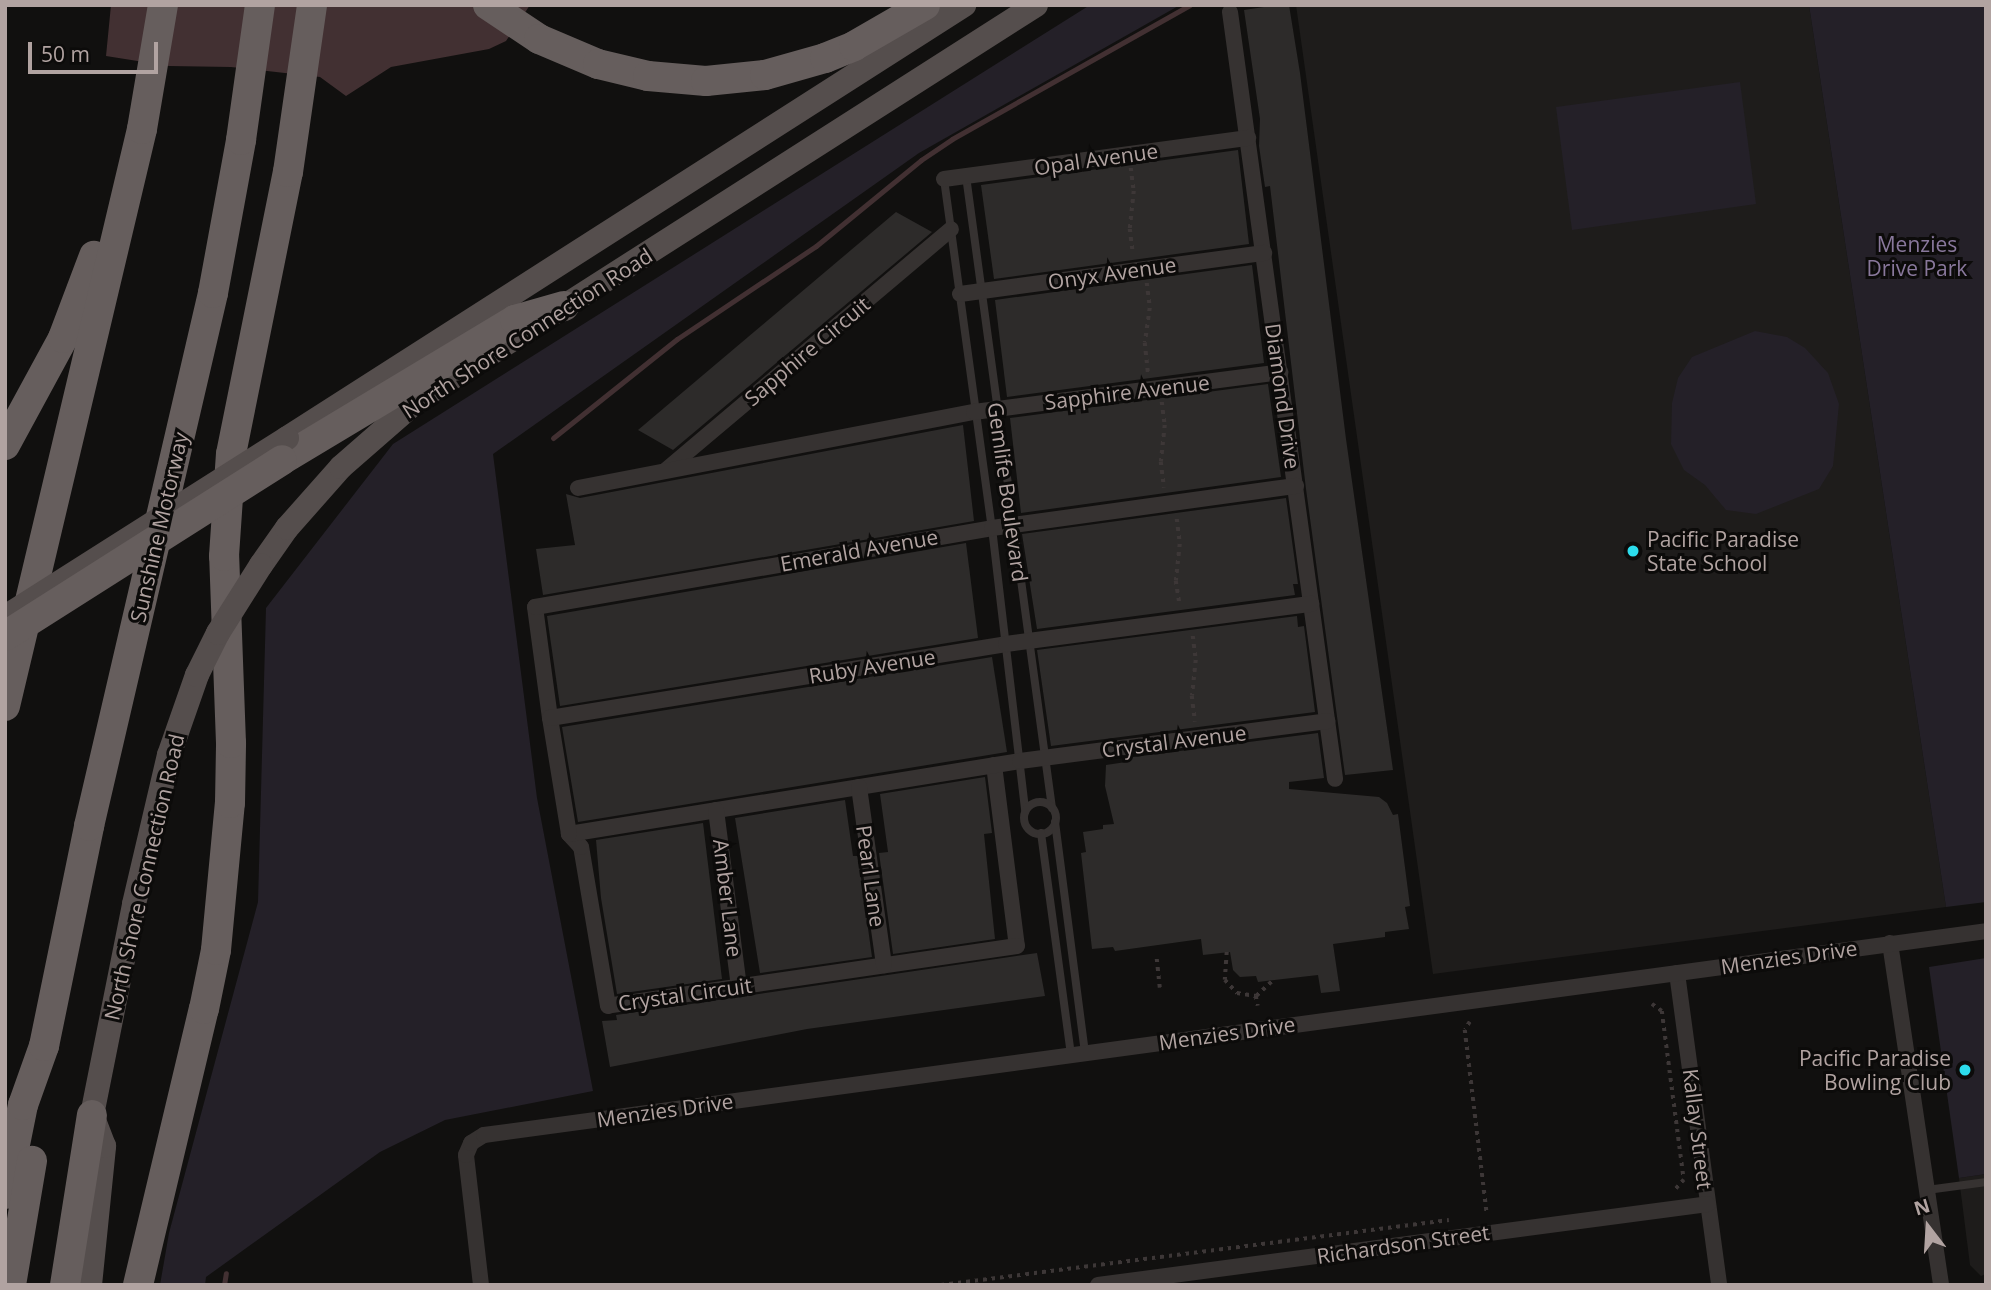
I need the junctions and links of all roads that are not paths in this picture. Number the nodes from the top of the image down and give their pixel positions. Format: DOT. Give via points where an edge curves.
graph roads {
  1 [pos="163,5"];
  2 [pos="260,5"];
  3 [pos="312,5"];
  4 [pos="488,5"];
  5 [pos="925,5"];
  6 [pos="964,5"];
  7 [pos="1036,5"];
  8 [pos="1230,12"];
  9 [pos="156,40"];
  10 [pos="1248,138"];
  11 [pos="966,176"];
  12 [pos="944,179"];
  13 [pos="951,229"];
  14 [pos="1264,253"];
  15 [pos="981,291"];
  16 [pos="960,293"];
  17 [pos="564,306"];
  18 [pos="1280,372"];
  19 [pos="997,409"];
  20 [pos="974,412"];
  21 [pos="5,445"];
  22 [pos="284,449"];
  23 [pos="664,472"];
  24 [pos="1296,486"];
  25 [pos="578,488"];
  26 [pos="1012,525"];
  27 [pos="992,528"];
  28 [pos="1311,604"];
  29 [pos="5,617"];
  30 [pos="5,636"];
  31 [pos="1028,641"];
  32 [pos="1006,644"];
  33 [pos="5,706"];
  34 [pos="550,718"];
  35 [pos="1327,721"];
  36 [pos="1044,758"];
  37 [pos="1020,761"];
  38 [pos="994,765"];
  39 [pos="1335,779"];
  40 [pos="859,787"];
  41 [pos="1052,808"];
  42 [pos="716,810"];
  43 [pos="1026,811"];
  44 [pos="1055,822"];
  45 [pos="1041,833"];
  46 [pos="569,834"];
  47 [pos="1986,930"];
  48 [pos="1890,943"];
  49 [pos="884,965"];
  50 [pos="1677,973"];
  51 [pos="739,987"];
  52 [pos="44,1046"];
  53 [pos="1078,1054"];
  54 [pos="92,1115"];
  55 [pos="1986,1182"];
  56 [pos="1927,1190"];
  57 [pos="5,1194"];
  58 [pos="1708,1204"];
  59 [pos="11,1285"];
  60 [pos="65,1285"];
  61 [pos="90,1285"];
  62 [pos="138,1285"];
  63 [pos="481,1285"];
  64 [pos="1098,1285"];
  65 [pos="1719,1285"];
  66 [pos="1941,1285"];
  1 -- 9 [label="highway"];
  2 -- 52 [label="highway, Sunshine Motorway" via="213,293 89,826"];
  3 -- 62 [label="highway" via="288,172 230,466 224,556 230,803 216,950"];
  4 -- 5 [label="highway" via="539,39 598,64 648,76 706,81 765,75 825,58"];
  6 -- 22 [label="main road, North Shore Connection Road"];
  7 -- 17 [label="main road, North Shore Connection Road"];
  8 -- 10 [label="street, Diamond Drive"];
  9 -- 21 [label="highway" via="83,288 46,373"];
  9 -- 33 [label="highway" via="142,129"];
  10 -- 11 [label="street, Opal Avenue"];
  10 -- 14 [label="street, Diamond Drive"];
  11 -- 12 [label="street, Opal Avenue"];
  11 -- 15 [label="lane, Gemlife Boulevard"];
  12 -- 13 [label="lane, Gemlife Boulevard"];
  13 -- 16 [label="lane, Gemlife Boulevard"];
  13 -- 23 [label="street, Sapphire Circuit"];
  14 -- 15 [label="street, Onyx Avenue"];
  14 -- 18 [label="street, Diamond Drive"];
  15 -- 16 [label="street, Onyx Avenue"];
  15 -- 19 [label="lane, Gemlife Boulevard"];
  16 -- 20 [label="lane, Gemlife Boulevard"];
  17 -- 22 [label="highway" via="515,320"];
  17 -- 54 [label="main road, North Shore Connection Road, bridge" via="419,400 368,442 316,494 261,565 218,633 197,674 169,755"];
  18 -- 19 [label="street, Sapphire Avenue"];
  18 -- 24 [label="street, Diamond Drive"];
  19 -- 20 [label="street, Sapphire Avenue"];
  19 -- 26 [label="lane, Gemlife Boulevard"];
  20 -- 23 [label="street, Sapphire Circuit"];
  20 -- 27 [label="lane, Gemlife Boulevard"];
  22 -- 29 [label="main road, North Shore Connection Road, bridge"];
  22 -- 30 [label="highway, bridge"];
  23 -- 25 [label="street, Sapphire Circuit"];
  24 -- 26 [label="street, Emerald Avenue"];
  24 -- 28 [label="street, Diamond Drive"];
  26 -- 27 [label="street, Emerald Avenue"];
  26 -- 31 [label="lane, Gemlife Boulevard"];
  27 -- 32 [label="lane, Gemlife Boulevard"];
  27 -- 34 [label="street, Emerald Avenue" via="535,607"];
  28 -- 31 [label="street, Ruby Avenue"];
  28 -- 35 [label="street, Diamond Drive"];
  31 -- 32 [label="street, Ruby Avenue"];
  31 -- 36 [label="lane, Gemlife Boulevard"];
  32 -- 34 [label="street, Ruby Avenue"];
  32 -- 37 [label="lane, Gemlife Boulevard"];
  34 -- 46 [label="street"];
  35 -- 36 [label="street, Crystal Avenue"];
  35 -- 39 [label="street, Diamond Drive"];
  36 -- 37 [label="street, Crystal Avenue"];
  36 -- 41 [label="lane, Gemlife Boulevard"];
  37 -- 38 [label="street"];
  37 -- 43 [label="lane, Gemlife Boulevard"];
  38 -- 40 [label="street"];
  38 -- 49 [label="street, Crystal Circuit" via="1017,946"];
  40 -- 42 [label="street"];
  40 -- 49 [label="street, Pearl Lane"];
  41 -- 43 [label="lane" via="1037,803"];
  41 -- 44 [label="lane"];
  42 -- 46 [label="street"];
  42 -- 51 [label="street, Amber Lane"];
  43 -- 45 [label="lane" via="1026,826"];
  44 -- 45 [label="lane"];
  44 -- 53 [label="lane"];
  45 -- 53 [label="lane"];
  46 -- 51 [label="street, Crystal Circuit" via="581,847 608,1006"];
  47 -- 48 [label="street, Menzies Drive"];
  48 -- 50 [label="street, Menzies Drive"];
  48 -- 56 [label="street"];
  49 -- 51 [label="street, Crystal Circuit"];
  50 -- 53 [label="street, Menzies Drive"];
  50 -- 58 [label="street, Kallay Street"];
  52 -- 57 [label="highway, Sunshine Motorway" via="23,1105"];
  52 -- 59 [label="highway, Sunshine Motorway" via="41,1106"];
  53 -- 63 [label="street, Menzies Drive" via="484,1135 471,1143 466,1155"];
  54 -- 60 [label="highway"];
  54 -- 61 [label="main road, North Shore Connection Road" via="103,1146"];
  55 -- 56 [label="lane"];
  56 -- 66 [label="street"];
  58 -- 64 [label="street, Richardson Street"];
  58 -- 65 [label="street, Kallay Street"];
}
